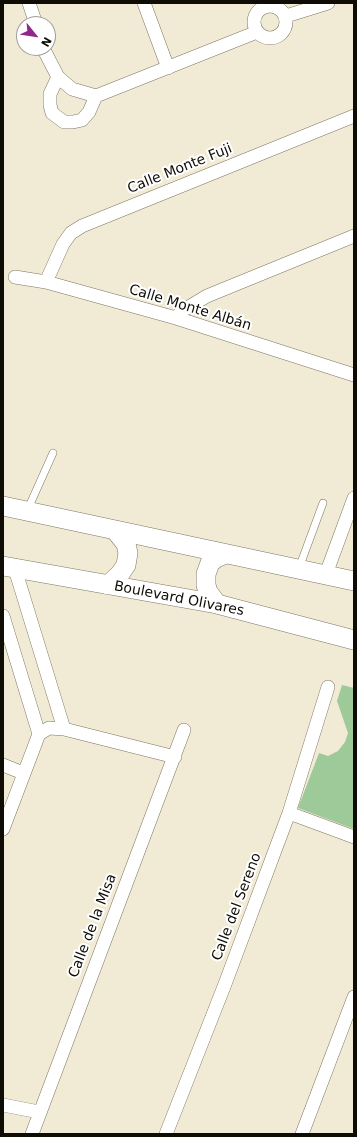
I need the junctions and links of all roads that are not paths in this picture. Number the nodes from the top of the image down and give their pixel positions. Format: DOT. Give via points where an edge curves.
graph roads {
  1 [pos="29,3"];
  2 [pos="144,3"];
  3 [pos="328,3"];
  4 [pos="264,5"];
  5 [pos="33,16"];
  6 [pos="286,16"];
  7 [pos="257,32"];
  8 [pos="47,56"];
  9 [pos="168,68"];
  10 [pos="58,77"];
  11 [pos="96,96"];
  12 [pos="354,116"];
  13 [pos="354,236"];
  14 [pos="15,277"];
  15 [pos="46,282"];
  16 [pos="176,318"];
  17 [pos="354,375"];
  18 [pos="53,453"];
  19 [pos="354,498"];
  20 [pos="323,503"];
  21 [pos="3,506"];
  22 [pos="27,511"];
  23 [pos="115,530"];
  24 [pos="226,554"];
  25 [pos="9,567"];
  26 [pos="299,568"];
  27 [pos="326,574"];
  28 [pos="354,581"];
  29 [pos="108,585"];
  30 [pos="217,604"];
  31 [pos="3,616"];
  32 [pos="354,640"];
  33 [pos="328,687"];
  34 [pos="64,729"];
  35 [pos="184,730"];
  36 [pos="44,731"];
  37 [pos="174,757"];
  38 [pos="3,765"];
  39 [pos="23,773"];
  40 [pos="289,813"];
  41 [pos="3,829"];
  42 [pos="354,837"];
  43 [pos="354,997"];
  44 [pos="3,1105"];
  45 [pos="39,1112"];
  46 [pos="32,1134"];
  47 [pos="166,1134"];
  48 [pos="302,1134"];
  1 -- 5 [label="street"];
  2 -- 9 [label="street"];
  3 -- 6 [label="street"];
  4 -- 6 [label="street" via="279,8"];
  4 -- 7 [label="street" via="254,17"];
  6 -- 7 [label="street" via="284,31 276,38 266,38"];
  7 -- 9 [label="street"];
  8 -- 10 [label="street"];
  9 -- 11 [label="street"];
  10 -- 11 [label="street" via="72,89"];
  10 -- 11 [label="street" via="50,94 50,105 52,113 64,122 82,120 89,112"];
  12 -- 15 [label="street, Calle Monte Fuji" via="82,226 71,233 63,244"];
  13 -- 16 [label="street" via="207,296 182,311"];
  14 -- 15 [label="street, Calle Monte Albán"];
  15 -- 16 [label="street, Calle Monte Albán"];
  16 -- 17 [label="street, Calle Monte Albán"];
  18 -- 22 [label="lane"];
  19 -- 27 [label="street"];
  20 -- 26 [label="lane"];
  21 -- 22 [label="street"];
  22 -- 23 [label="street"];
  23 -- 24 [label="street"];
  23 -- 29 [label="street" via="126,544 128,553 126,565"];
  24 -- 26 [label="street"];
  24 -- 30 [label="street" via="210,563 206,574 208,592"];
  25 -- 29 [label="street, Boulevard Olivares"];
  25 -- 34 [label="street"];
  26 -- 27 [label="street"];
  27 -- 28 [label="street"];
  29 -- 30 [label="street, Boulevard Olivares"];
  30 -- 32 [label="street, Boulevard Olivares"];
  31 -- 36 [label="street"];
  33 -- 40 [label="street, Calle del Sereno"];
  34 -- 36 [label="street"];
  34 -- 37 [label="street"];
  35 -- 37 [label="street, Calle de la Misa"];
  36 -- 39 [label="street"];
  37 -- 45 [label="street, Calle de la Misa"];
  38 -- 39 [label="street"];
  39 -- 41 [label="street"];
  40 -- 42 [label="street"];
  40 -- 47 [label="street, Calle del Sereno"];
  43 -- 48 [label="street"];
  44 -- 45 [label="street"];
  45 -- 46 [label="street, Calle de la Misa"];
}
